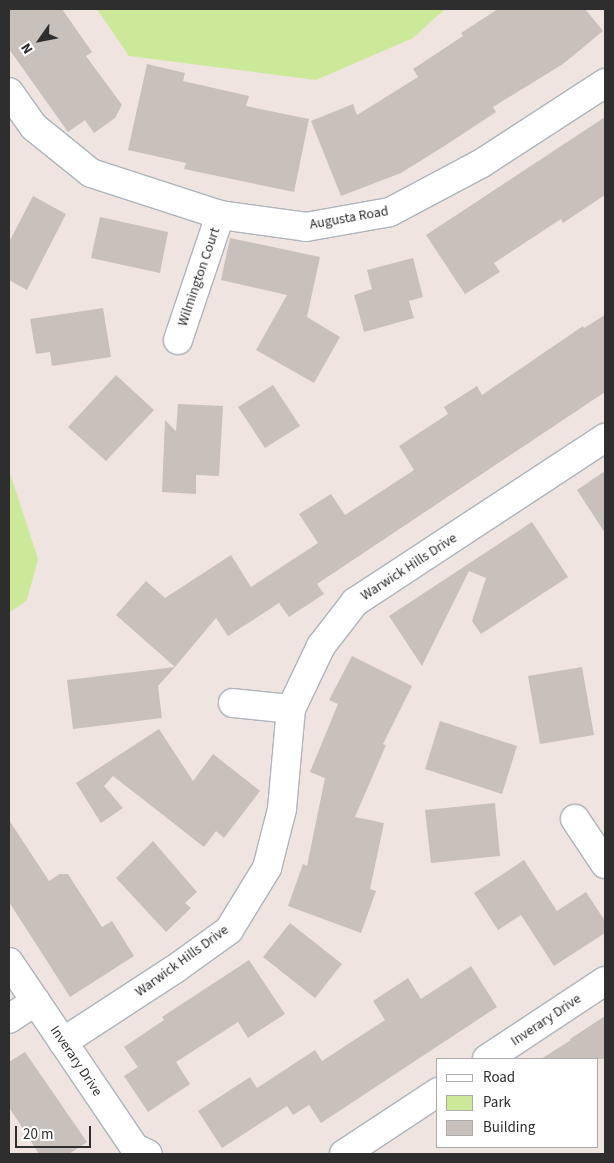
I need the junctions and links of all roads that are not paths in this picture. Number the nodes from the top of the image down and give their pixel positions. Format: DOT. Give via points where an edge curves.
graph roads {
  1 [pos="605,83"];
  2 [pos="9,92"];
  3 [pos="220,215"];
  4 [pos="178,340"];
  5 [pos="605,438"];
  6 [pos="233,703"];
  7 [pos="291,709"];
  8 [pos="575,819"];
  9 [pos="605,864"];
  10 [pos="9,962"];
  11 [pos="605,981"];
  12 [pos="36,1001"];
  13 [pos="9,1019"];
  14 [pos="63,1042"];
  15 [pos="489,1058"];
  16 [pos="436,1093"];
  17 [pos="148,1154"];
  18 [pos="344,1154"];
  1 -- 3 [label="street, Augusta Road" via="482,163 390,212 306,227"];
  2 -- 3 [label="street, Augusta Road" via="34,127 92,173"];
  3 -- 4 [label="street, Wilmington Court"];
  5 -- 7 [label="street, Warwick Hills Drive" via="355,602 321,646"];
  6 -- 7 [label="street"];
  7 -- 14 [label="street, Warwick Hills Drive" via="282,809 267,868 229,930"];
  8 -- 9 [label="street"];
  10 -- 12 [label="street, Inverary Drive"];
  11 -- 15 [label="street, Inverary Drive"];
  12 -- 13 [label="street"];
  12 -- 14 [label="street, Inverary Drive"];
  14 -- 17 [label="street, Inverary Drive" via="136,1148"];
  16 -- 18 [label="street"];
}
